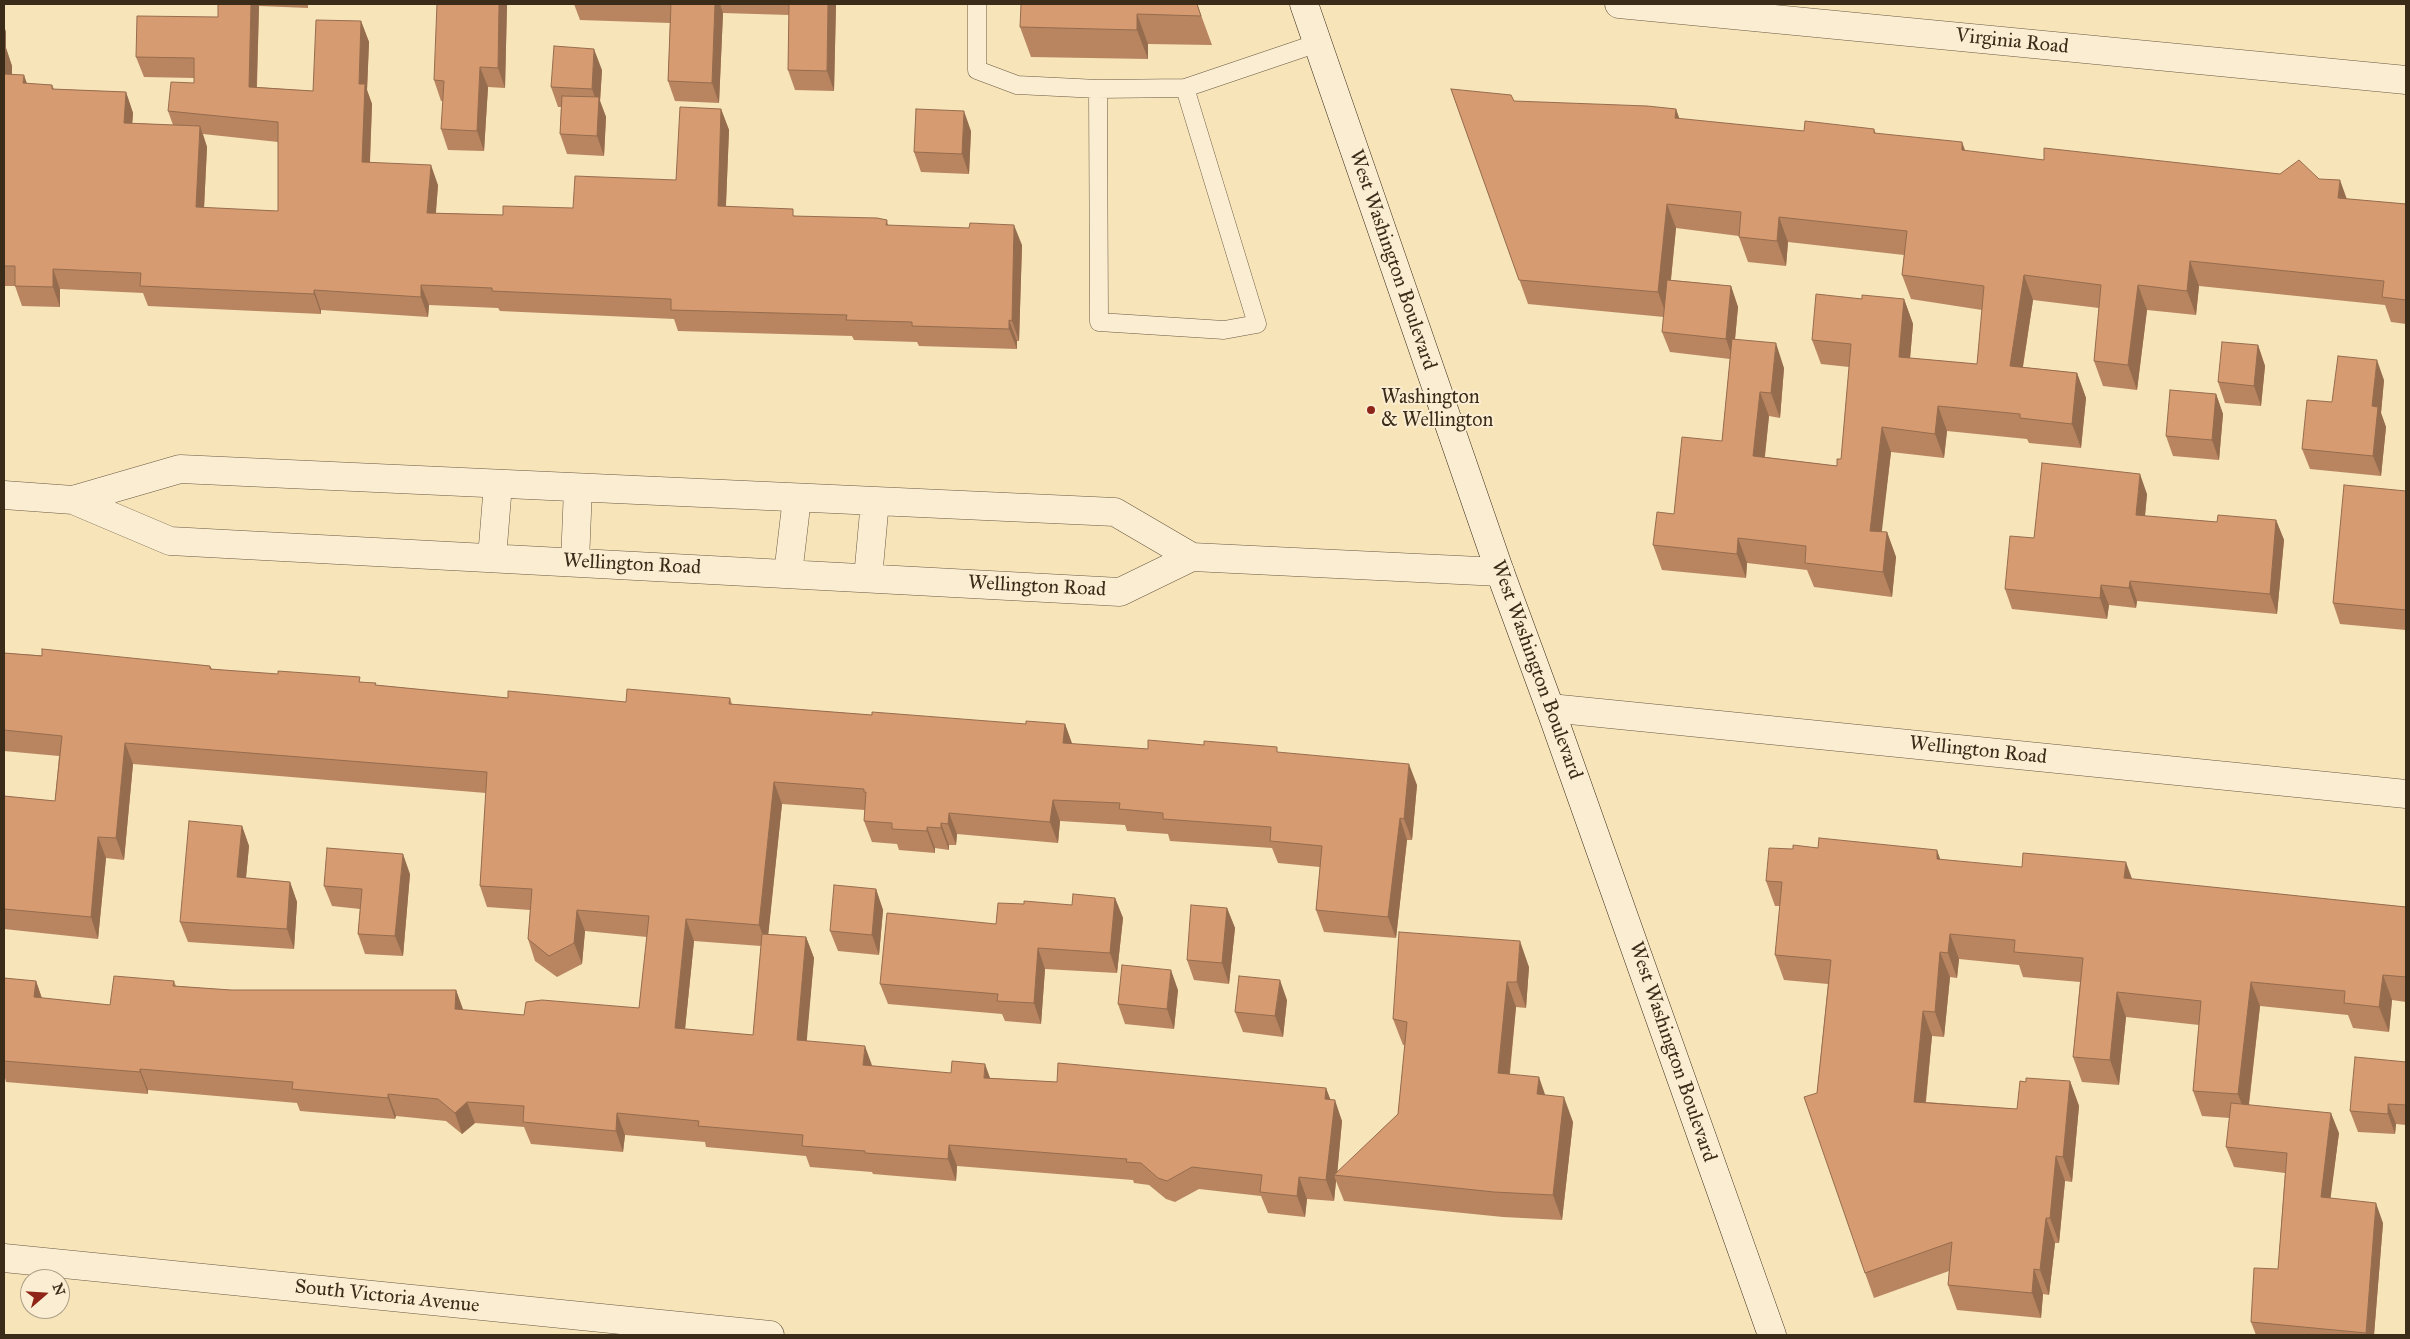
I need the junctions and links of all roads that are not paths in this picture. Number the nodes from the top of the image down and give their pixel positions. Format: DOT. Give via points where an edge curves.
graph roads {
  1 [pos="977,4"];
  2 [pos="1304,4"];
  3 [pos="1619,4"];
  4 [pos="1318,43"];
  5 [pos="2406,80"];
  6 [pos="1185,88"];
  7 [pos="1098,89"];
  8 [pos="498,484"];
  9 [pos="578,488"];
  10 [pos="4,495"];
  11 [pos="797,498"];
  12 [pos="73,500"];
  13 [pos="875,501"];
  14 [pos="1192,557"];
  15 [pos="492,558"];
  16 [pos="575,562"];
  17 [pos="1500,572"];
  18 [pos="788,574"];
  19 [pos="868,578"];
  20 [pos="1550,708"];
  21 [pos="2406,794"];
  22 [pos="4,1258"];
  23 [pos="770,1335"];
  24 [pos="1772,1335"];
  1 -- 7 [label="lane" via="977,70 1017,86"];
  2 -- 4 [label="street, West Washington Boulevard"];
  3 -- 5 [label="street, Virginia Road"];
  4 -- 6 [label="lane"];
  4 -- 17 [label="street, West Washington Boulevard"];
  6 -- 7 [label="lane"];
  6 -- 7 [label="lane" via="1257,324 1224,330 1098,322"];
  8 -- 9 [label="street, Wellington Road"];
  8 -- 12 [label="street, Wellington Road" via="180,469"];
  8 -- 15 [label="street"];
  9 -- 11 [label="street, Wellington Road"];
  9 -- 16 [label="street"];
  10 -- 12 [label="street, Wellington Road"];
  11 -- 13 [label="street, Wellington Road"];
  11 -- 18 [label="street"];
  12 -- 15 [label="street, Wellington Road" via="170,541"];
  13 -- 14 [label="street, Wellington Road" via="1114,512"];
  13 -- 19 [label="street"];
  14 -- 17 [label="street, Wellington Road"];
  14 -- 19 [label="street, Wellington Road" via="1120,592"];
  15 -- 16 [label="street, Wellington Road"];
  16 -- 18 [label="street, Wellington Road"];
  17 -- 20 [label="street, West Washington Boulevard"];
  18 -- 19 [label="street, Wellington Road"];
  20 -- 21 [label="street, Wellington Road"];
  20 -- 24 [label="street, West Washington Boulevard"];
  22 -- 23 [label="street, South Victoria Avenue"];
}
